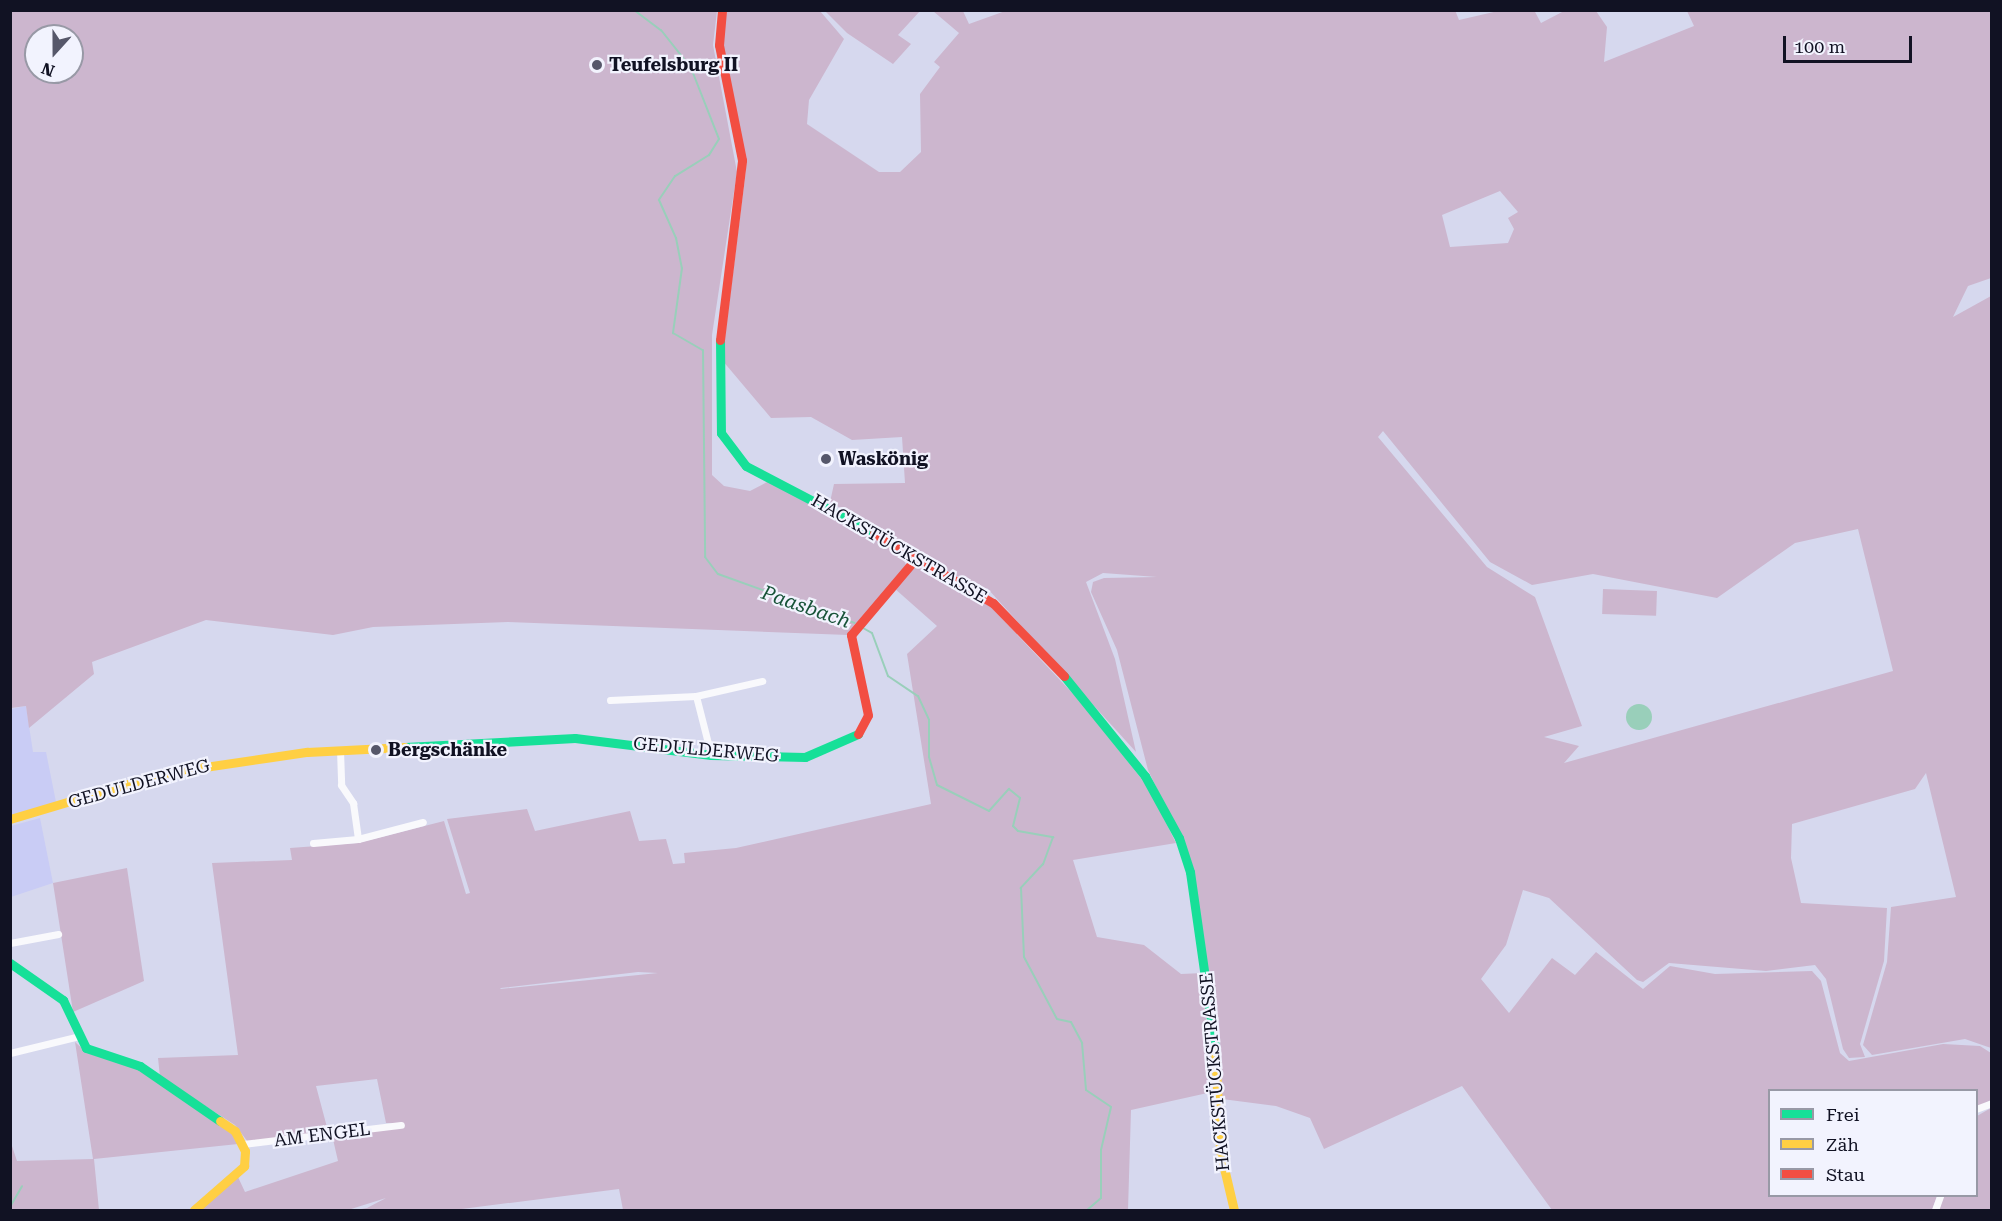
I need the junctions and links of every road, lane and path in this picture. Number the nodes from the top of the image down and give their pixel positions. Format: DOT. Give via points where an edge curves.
graph roads {
  1 [pos="722,10"];
  2 [pos="918,556"];
  3 [pos="762,681"];
  4 [pos="696,696"];
  5 [pos="610,700"];
  6 [pos="340,750"];
  7 [pos="711,755"];
  8 [pos="10,819"];
  9 [pos="423,822"];
  10 [pos="358,839"];
  11 [pos="313,843"];
  12 [pos="58,934"];
  13 [pos="10,943"];
  14 [pos="10,963"];
  15 [pos="79,1036"];
  16 [pos="10,1053"];
  17 [pos="1992,1103"];
  18 [pos="1978,1109"];
  19 [pos="401,1125"];
  20 [pos="243,1144"];
  21 [pos="194,1210"];
  22 [pos="1234,1210"];
  1 -- 2 [label="street, HACKSTÜCKSTRASSE" via="719,45 742,160 717,362 721,434 746,466"];
  2 -- 7 [label="street, GEDULDERWEG" via="858,625 850,645 868,715 859,735 805,757"];
  2 -- 22 [label="street, HACKSTÜCKSTRASSE" via="985,597 1039,648 1127,750 1171,821 1190,872 1208,975 1220,1151"];
  3 -- 4 [label="street"];
  4 -- 5 [label="street"];
  4 -- 7 [label="street"];
  6 -- 7 [label="street, GEDULDERWEG" via="425,750 575,738"];
  6 -- 8 [label="street, GEDULDERWEG" via="200,765"];
  6 -- 10 [label="street" via="341,785 353,803"];
  9 -- 10 [label="street"];
  10 -- 11 [label="street"];
  12 -- 13 [label="street"];
  14 -- 15 [label="street" via="63,1000"];
  15 -- 16 [label="street"];
  15 -- 20 [label="street" via="90,1051 144,1068 227,1124"];
  17 -- 18 [label="street"];
  19 -- 20 [label="street, AM ENGEL"];
  20 -- 21 [label="street" via="242,1170"];
}
